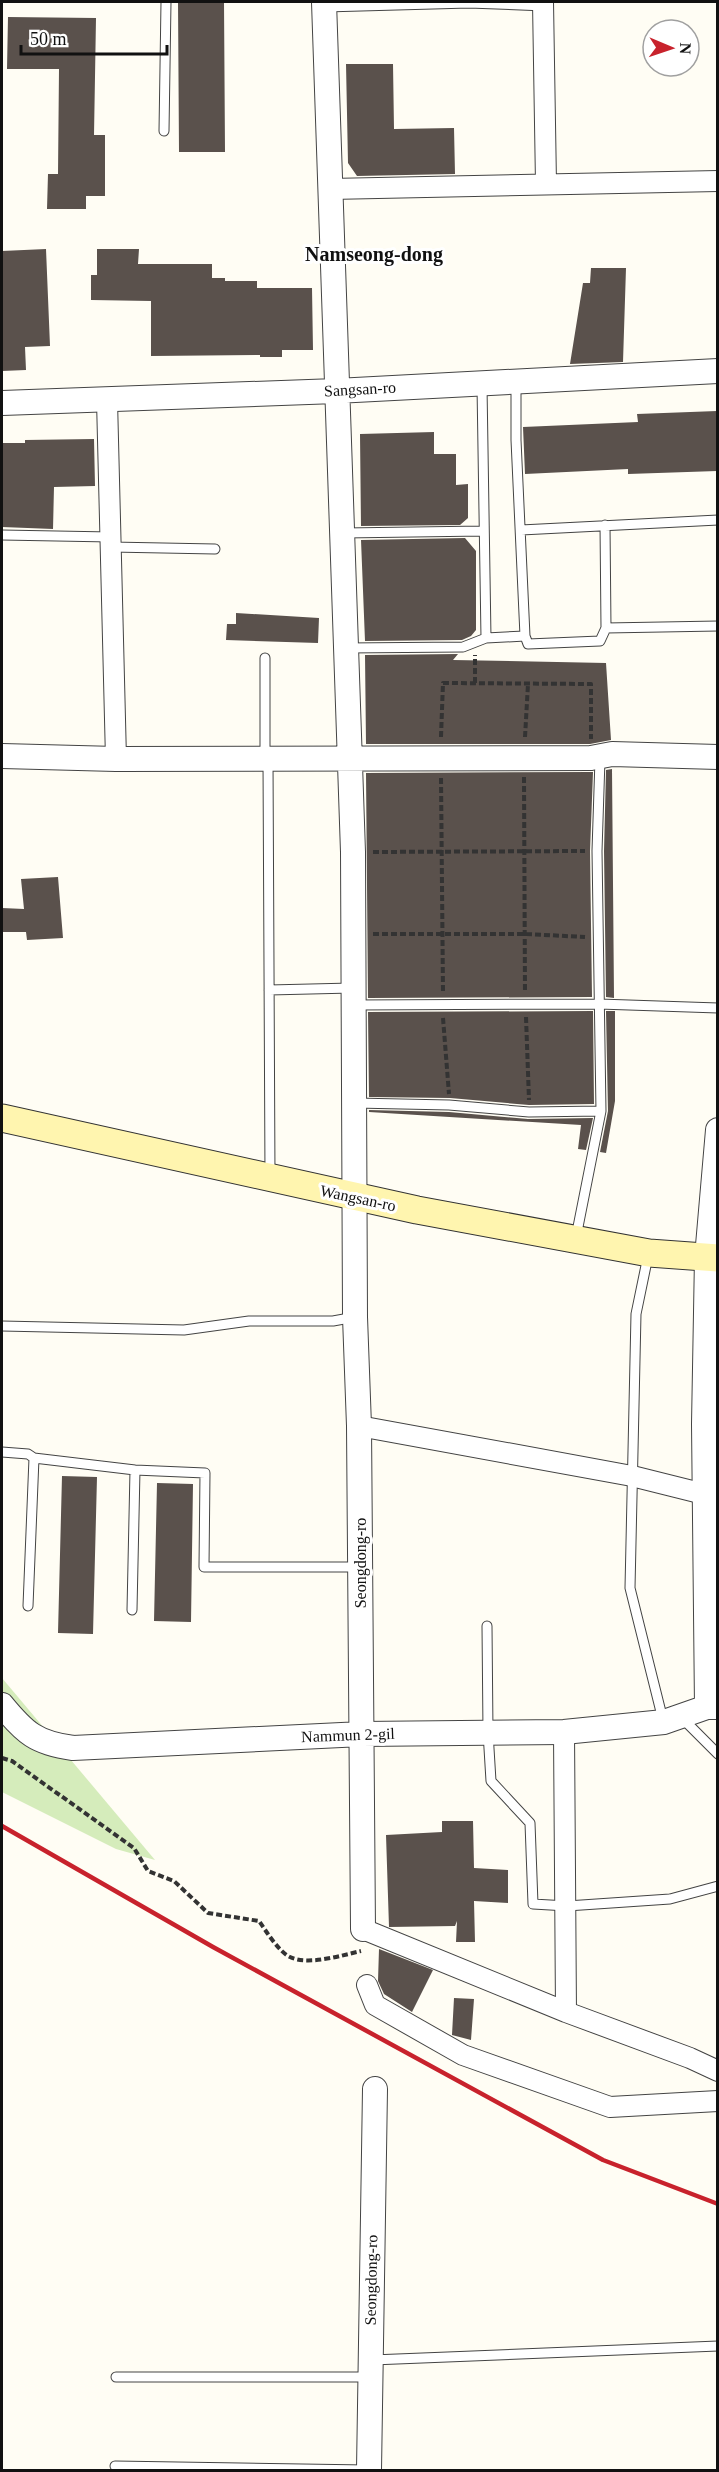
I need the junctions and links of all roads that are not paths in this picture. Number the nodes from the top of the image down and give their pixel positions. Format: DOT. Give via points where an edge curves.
graph roads {
  1 [pos="166,2"];
  2 [pos="324,4"];
  3 [pos="546,4"];
  4 [pos="164,132"];
  5 [pos="717,181"];
  6 [pos="546,184"];
  7 [pos="330,189"];
  8 [pos="717,371"];
  9 [pos="516,382"];
  10 [pos="482,383"];
  11 [pos="336,390"];
  12 [pos="107,399"];
  13 [pos="2,403"];
  14 [pos="717,520"];
  15 [pos="605,525"];
  16 [pos="520,530"];
  17 [pos="483,531"];
  18 [pos="342,533"];
  19 [pos="2,535"];
  20 [pos="111,542"];
  21 [pos="215,549"];
  22 [pos="717,626"];
  23 [pos="606,628"];
  24 [pos="525,636"];
  25 [pos="486,638"];
  26 [pos="346,648"];
  27 [pos="265,658"];
  28 [pos="2,756"];
  29 [pos="596,757"];
  30 [pos="717,757"];
  31 [pos="350,758"];
  32 [pos="116,759"];
  33 [pos="266,759"];
  34 [pos="269,990"];
  35 [pos="355,996"];
  36 [pos="599,1004"];
  37 [pos="717,1008"];
  38 [pos="354,1102"];
  39 [pos="601,1112"];
  40 [pos="2,1118"];
  41 [pos="717,1130"];
  42 [pos="270,1179"];
  43 [pos="356,1197"];
  44 [pos="576,1240"];
  45 [pos="649,1253"];
  46 [pos="712,1257"];
  47 [pos="355,1317"];
  48 [pos="2,1326"];
  49 [pos="711,1425"];
  50 [pos="359,1426"];
  51 [pos="2,1452"];
  52 [pos="34,1458"];
  53 [pos="135,1470"];
  54 [pos="632,1476"];
  55 [pos="704,1494"];
  56 [pos="360,1567"];
  57 [pos="28,1606"];
  58 [pos="132,1610"];
  59 [pos="488,1626"];
  60 [pos="2,1705"];
  61 [pos="712,1707"];
  62 [pos="673,1720"];
  63 [pos="488,1732"];
  64 [pos="564,1732"];
  65 [pos="362,1734"];
  66 [pos="717,1754"];
  67 [pos="717,1886"];
  68 [pos="567,1906"];
  69 [pos="363,1940"];
  70 [pos="367,1985"];
  71 [pos="566,2012"];
  72 [pos="717,2071"];
  73 [pos="375,2089"];
  74 [pos="717,2101"];
  75 [pos="717,2346"];
  76 [pos="369,2368"];
  77 [pos="116,2377"];
  78 [pos="115,2466"];
  79 [pos="369,2470"];
  1 -- 4 [label="lane"];
  2 -- 3 [label="lane"];
  2 -- 7 [label="street, Seongdong-ro"];
  3 -- 6 [label="street"];
  5 -- 6 [label="street"];
  6 -- 7 [label="street"];
  7 -- 11 [label="street, Seongdong-ro"];
  8 -- 9 [label="street, Sangsan-ro"];
  9 -- 10 [label="street, Sangsan-ro"];
  9 -- 16 [label="lane"];
  10 -- 11 [label="street, Sangsan-ro"];
  10 -- 17 [label="lane"];
  11 -- 12 [label="street, Sangsan-ro"];
  11 -- 18 [label="street, Seongdong-ro"];
  12 -- 13 [label="street, Sangsan-ro"];
  12 -- 20 [label="street"];
  14 -- 15 [label="lane"];
  15 -- 16 [label="lane"];
  15 -- 23 [label="lane"];
  16 -- 24 [label="lane"];
  17 -- 18 [label="lane"];
  17 -- 25 [label="lane"];
  18 -- 26 [label="street, Seongdong-ro"];
  19 -- 20 [label="lane"];
  20 -- 21 [label="lane"];
  20 -- 32 [label="street"];
  22 -- 23 [label="lane"];
  23 -- 24 [label="lane" via="600,641 528,644"];
  24 -- 25 [label="lane"];
  25 -- 26 [label="lane" via="463,647"];
  26 -- 31 [label="street, Seongdong-ro"];
  27 -- 33 [label="lane"];
  28 -- 32 [label="street"];
  29 -- 30 [label="street"];
  29 -- 31 [label="street"];
  29 -- 36 [label="lane"];
  31 -- 33 [label="street"];
  31 -- 35 [label="street, Seongdong-ro"];
  32 -- 33 [label="street"];
  33 -- 34 [label="lane"];
  34 -- 35 [label="lane"];
  34 -- 42 [label="lane"];
  35 -- 36 [label="lane" via="442,1006"];
  35 -- 38 [label="street, Seongdong-ro"];
  36 -- 37 [label="lane"];
  36 -- 39 [label="lane"];
  38 -- 39 [label="lane"];
  38 -- 43 [label="street, Seongdong-ro"];
  39 -- 44 [label="lane"];
  40 -- 42 [label="main road, Wangsan-ro"];
  41 -- 46 [label="street"];
  42 -- 43 [label="main road, Wangsan-ro"];
  43 -- 44 [label="main road, Wangsan-ro"];
  43 -- 47 [label="street, Seongdong-ro"];
  44 -- 45 [label="main road, Wangsan-ro"];
  45 -- 46 [label="main road, Wangsan-ro"];
  45 -- 54 [label="lane" via="636,1314"];
  46 -- 49 [label="street"];
  47 -- 48 [label="lane" via="333,1321 249,1321 184,1330"];
  47 -- 50 [label="street, Seongdong-ro"];
  49 -- 55 [label="street"];
  50 -- 54 [label="street"];
  50 -- 56 [label="street, Seongdong-ro"];
  51 -- 52 [label="lane"];
  52 -- 53 [label="lane"];
  52 -- 57 [label="lane"];
  53 -- 56 [label="lane" via="205,1473 204,1567"];
  53 -- 58 [label="lane"];
  54 -- 55 [label="street"];
  54 -- 62 [label="lane" via="630,1588"];
  55 -- 61 [label="street"];
  56 -- 65 [label="street, Seongdong-ro"];
  59 -- 63 [label="lane"];
  60 -- 65 [label="street, Nammun 2-gil" via="19,1726 47,1744 73,1748"];
  61 -- 62 [label="street, Nammun 2-gil"];
  62 -- 64 [label="street, Nammun 2-gil"];
  62 -- 66 [label="lane"];
  63 -- 64 [label="street, Nammun 2-gil"];
  63 -- 65 [label="street, Nammun 2-gil"];
  63 -- 68 [label="lane" via="491,1781 530,1823 533,1905"];
  64 -- 68 [label="street"];
  65 -- 69 [label="street, Seongdong-ro"];
  67 -- 68 [label="lane" via="670,1899"];
  68 -- 71 [label="street"];
  69 -- 71 [label="street"];
  70 -- 74 [label="street" via="375,2005 463,2055 610,2107"];
  71 -- 72 [label="street"];
  73 -- 76 [label="street, Seongdong-ro"];
  75 -- 76 [label="lane"];
  76 -- 77 [label="lane"];
  76 -- 79 [label="street, Seongdong-ro"];
  78 -- 79 [label="lane"];
}
